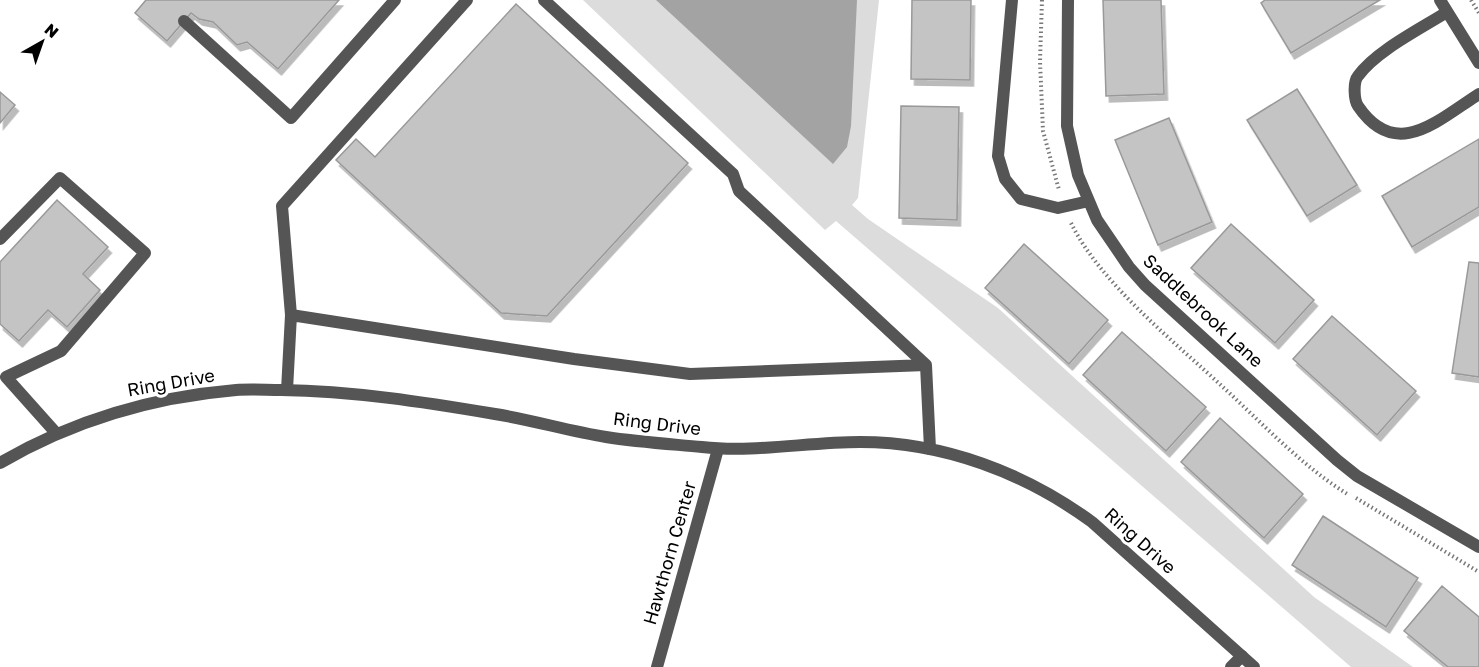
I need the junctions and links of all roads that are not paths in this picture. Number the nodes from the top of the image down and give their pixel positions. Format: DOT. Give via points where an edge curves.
graph roads {
  1 [pos="395,0"];
  2 [pos="467,0"];
  3 [pos="544,0"];
  4 [pos="1012,0"];
  5 [pos="1068,0"];
  6 [pos="1440,0"];
  7 [pos="1447,12"];
  8 [pos="184,21"];
  9 [pos="1479,63"];
  10 [pos="1479,94"];
  11 [pos="1089,201"];
  12 [pos="0,239"];
  13 [pos="291,315"];
  14 [pos="926,365"];
  15 [pos="287,390"];
  16 [pos="56,433"];
  17 [pos="718,449"];
  18 [pos="930,449"];
  19 [pos="0,464"];
  20 [pos="1479,547"];
  21 [pos="1242,656"];
  22 [pos="657,667"];
  23 [pos="1231,667"];
  24 [pos="1254,667"];
  1 -- 8 [label="street" via="291,118"];
  2 -- 13 [label="street" via="282,206"];
  3 -- 14 [label="street" via="733,174 739,191"];
  4 -- 11 [label="street" via="998,156 1005,179 1021,199 1058,208"];
  5 -- 11 [label="street, Saddlebrook Lane" via="1067,126 1078,175"];
  6 -- 7 [label="street"];
  7 -- 9 [label="street"];
  7 -- 10 [label="street" via="1370,61 1356,79 1355,102 1367,120 1388,133 1407,135"];
  11 -- 20 [label="street, Saddlebrook Lane" via="1097,220 1145,285 1337,460 1357,476"];
  12 -- 16 [label="street" via="60,178 145,253 62,351 6,377"];
  13 -- 14 [label="street" via="690,374"];
  13 -- 15 [label="street"];
  14 -- 18 [label="street"];
  15 -- 16 [label="street, Ring Drive" via="237,390 167,400"];
  15 -- 17 [label="street, Ring Drive" via="375,396 495,414 606,437"];
  16 -- 19 [label="street, Ring Drive"];
  17 -- 18 [label="street, Ring Drive" via="862,442"];
  17 -- 22 [label="street, Hawthorn Center"];
  18 -- 21 [label="street, Ring Drive" via="973,459 1070,505"];
  21 -- 23 [label="street"];
  21 -- 24 [label="street, Ring Drive"];
}
